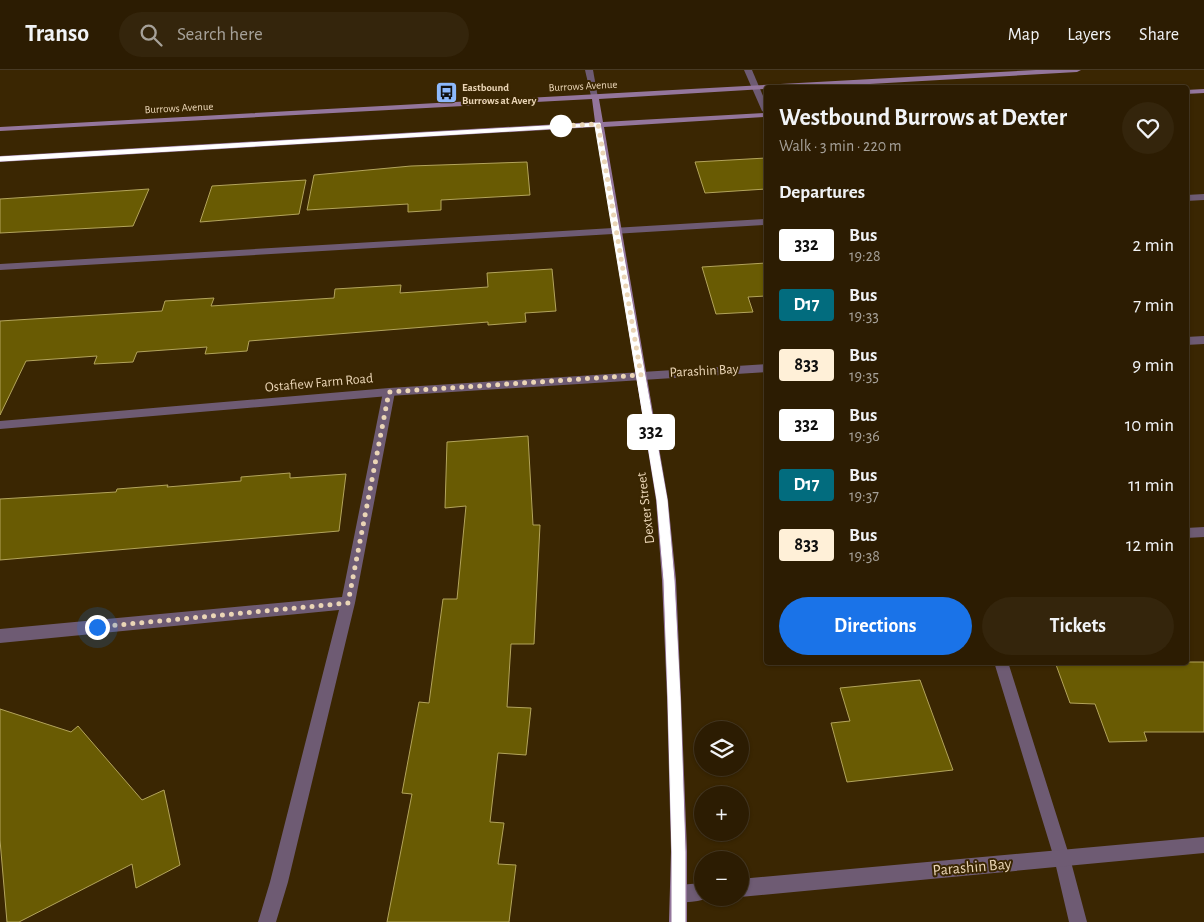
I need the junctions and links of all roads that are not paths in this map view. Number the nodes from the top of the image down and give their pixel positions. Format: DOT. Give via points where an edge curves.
graph roads {
  1 [pos="589,70"];
  2 [pos="748,70"];
  3 [pos="1077,70"];
  4 [pos="794,85"];
  5 [pos="756,87"];
  6 [pos="764,87"];
  7 [pos="1204,91"];
  8 [pos="1189,92"];
  9 [pos="594,96"];
  10 [pos="764,108"];
  11 [pos="764,113"];
  12 [pos="598,124"];
  13 [pos="0,129"];
  14 [pos="0,158"];
  15 [pos="1204,197"];
  16 [pos="1189,198"];
  17 [pos="764,222"];
  18 [pos="616,230"];
  19 [pos="0,267"];
  20 [pos="1204,340"];
  21 [pos="1189,341"];
  22 [pos="764,368"];
  23 [pos="641,375"];
  24 [pos="389,392"];
  25 [pos="0,425"];
  26 [pos="1204,532"];
  27 [pos="1189,533"];
  28 [pos="348,603"];
  29 [pos="0,636"];
  30 [pos="1002,665"];
  31 [pos="1204,845"];
  32 [pos="1062,858"];
  33 [pos="749,887"];
  34 [pos="694,893"];
  35 [pos="678,894"];
  36 [pos="267,922"];
  37 [pos="678,922"];
  38 [pos="1078,922"];
  1 -- 9 [label="street"];
  2 -- 5 [label="street"];
  3 -- 4 [label="street, Burrows Avenue"];
  5 -- 6 [label="street, Burrows Avenue"];
  5 -- 9 [label="street, Burrows Avenue"];
  5 -- 10 [label="street"];
  7 -- 8 [label="street"];
  9 -- 12 [label="street, Dexter Street"];
  9 -- 13 [label="street, Burrows Avenue"];
  11 -- 12 [label="street"];
  12 -- 14 [label="street"];
  12 -- 18 [label="street, Dexter Street"];
  15 -- 16 [label="street"];
  17 -- 18 [label="street"];
  18 -- 19 [label="street"];
  18 -- 23 [label="street, Dexter Street"];
  20 -- 21 [label="street"];
  22 -- 23 [label="street, Parashin Bay"];
  23 -- 24 [label="street, Ostafiew Farm Road"];
  23 -- 35 [label="street, Dexter Street" via="662,500 669,580"];
  24 -- 25 [label="street, Ostafiew Farm Road"];
  24 -- 28 [label="street"];
  26 -- 27 [label="street"];
  28 -- 29 [label="street"];
  28 -- 36 [label="street"];
  30 -- 32 [label="street"];
  31 -- 32 [label="street, Parashin Bay"];
  32 -- 33 [label="street, Parashin Bay"];
  32 -- 38 [label="street"];
  34 -- 35 [label="street"];
  35 -- 37 [label="street, Dexter Street"];
}
